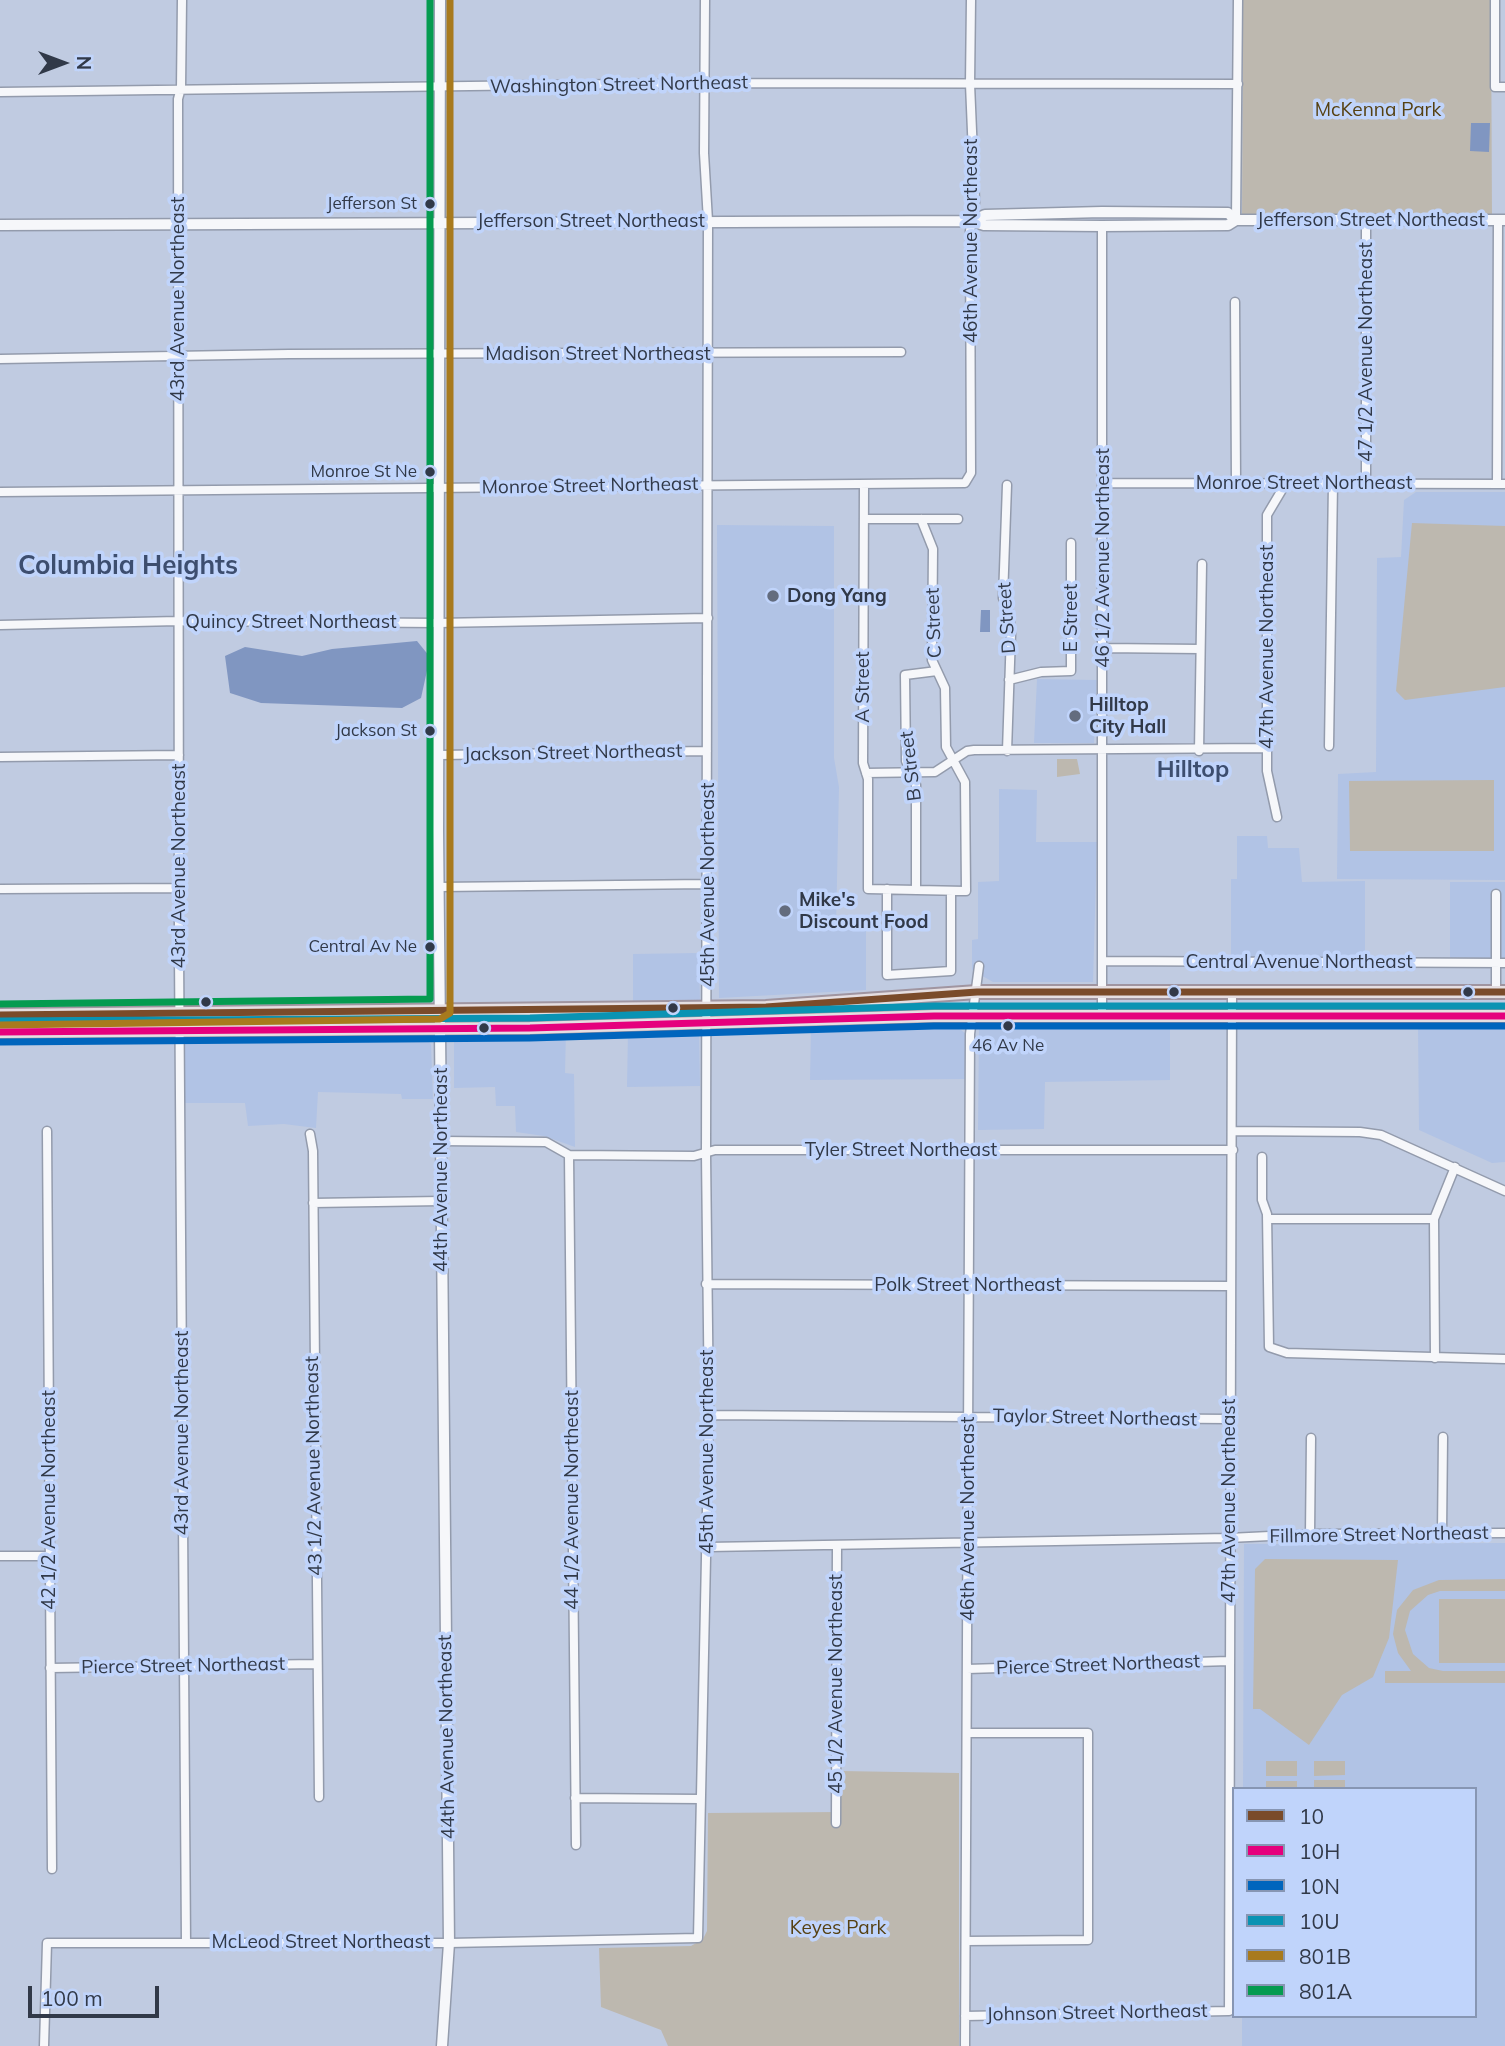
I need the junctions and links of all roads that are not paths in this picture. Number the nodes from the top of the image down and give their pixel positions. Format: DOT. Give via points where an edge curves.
graph roads {
  1 [pos="182,0"];
  2 [pos="440,0"];
  3 [pos="705,0"];
  4 [pos="971,0"];
  5 [pos="1238,0"];
  6 [pos="1495,0"];
  7 [pos="705,83"];
  8 [pos="970,83"];
  9 [pos="1238,84"];
  10 [pos="1505,87"];
  11 [pos="181,88"];
  12 [pos="440,89"];
  13 [pos="0,92"];
  14 [pos="972,220"];
  15 [pos="1236,220"];
  16 [pos="1366,220"];
  17 [pos="1501,220"];
  18 [pos="440,221"];
  19 [pos="708,221"];
  20 [pos="178,223"];
  21 [pos="0,225"];
  22 [pos="1102,226"];
  23 [pos="1235,302"];
  24 [pos="901,352"];
  25 [pos="1502,353"];
  26 [pos="439,354"];
  27 [pos="707,355"];
  28 [pos="178,356"];
  29 [pos="0,359"];
  30 [pos="968,481"];
  31 [pos="1103,483"];
  32 [pos="1236,483"];
  33 [pos="1286,483"];
  34 [pos="1332,483"];
  35 [pos="1366,483"];
  36 [pos="708,484"];
  37 [pos="864,484"];
  38 [pos="1501,484"];
  39 [pos="1007,485"];
  40 [pos="439,489"];
  41 [pos="0,492"];
  42 [pos="178,492"];
  43 [pos="864,519"];
  44 [pos="921,519"];
  45 [pos="958,519"];
  46 [pos="1071,543"];
  47 [pos="1202,564"];
  48 [pos="708,618"];
  49 [pos="178,621"];
  50 [pos="438,623"];
  51 [pos="0,625"];
  52 [pos="1103,648"];
  53 [pos="1200,649"];
  54 [pos="937,671"];
  55 [pos="1009,680"];
  56 [pos="1329,746"];
  57 [pos="1267,748"];
  58 [pos="1102,750"];
  59 [pos="707,751"];
  60 [pos="1007,751"];
  61 [pos="1199,751"];
  62 [pos="179,755"];
  63 [pos="440,755"];
  64 [pos="0,757"];
  65 [pos="953,760"];
  66 [pos="866,773"];
  67 [pos="913,773"];
  68 [pos="1277,817"];
  69 [pos="707,884"];
  70 [pos="439,887"];
  71 [pos="179,888"];
  72 [pos="0,889"];
  73 [pos="887,889"];
  74 [pos="916,890"];
  75 [pos="951,891"];
  76 [pos="1496,894"];
  77 [pos="1103,961"];
  78 [pos="1500,963"];
  79 [pos="979,966"];
  80 [pos="977,992"];
  81 [pos="1102,992"];
  82 [pos="1232,992"];
  83 [pos="1500,992"];
  84 [pos="440,1009"];
  85 [pos="708,1009"];
  86 [pos="179,1014"];
  87 [pos="0,1015"];
  88 [pos="973,1016"];
  89 [pos="1102,1016"];
  90 [pos="1233,1016"];
  91 [pos="1505,1016"];
  92 [pos="708,1024"];
  93 [pos="440,1029"];
  94 [pos="179,1030"];
  95 [pos="0,1032"];
  96 [pos="47,1131"];
  97 [pos="1233,1131"];
  98 [pos="310,1135"];
  99 [pos="440,1141"];
  100 [pos="970,1150"];
  101 [pos="1233,1150"];
  102 [pos="706,1154"];
  103 [pos="569,1155"];
  104 [pos="1262,1157"];
  105 [pos="1455,1167"];
  106 [pos="1505,1191"];
  107 [pos="441,1200"];
  108 [pos="313,1203"];
  109 [pos="1267,1219"];
  110 [pos="1434,1219"];
  111 [pos="706,1284"];
  112 [pos="969,1285"];
  113 [pos="1230,1286"];
  114 [pos="1435,1358"];
  115 [pos="1505,1359"];
  116 [pos="709,1415"];
  117 [pos="968,1416"];
  118 [pos="1230,1419"];
  119 [pos="1443,1437"];
  120 [pos="1311,1438"];
  121 [pos="1442,1533"];
  122 [pos="1505,1533"];
  123 [pos="1310,1534"];
  124 [pos="1229,1538"];
  125 [pos="968,1542"];
  126 [pos="837,1545"];
  127 [pos="708,1547"];
  128 [pos="0,1556"];
  129 [pos="50,1556"];
  130 [pos="1229,1661"];
  131 [pos="184,1664"];
  132 [pos="316,1664"];
  133 [pos="50,1668"];
  134 [pos="967,1669"];
  135 [pos="967,1733"];
  136 [pos="319,1797"];
  137 [pos="575,1798"];
  138 [pos="701,1799"];
  139 [pos="836,1824"];
  140 [pos="576,1845"];
  141 [pos="52,1869"];
  142 [pos="698,1938"];
  143 [pos="966,1941"];
  144 [pos="186,1942"];
  145 [pos="449,1942"];
  146 [pos="1229,2011"];
  147 [pos="965,2016"];
  148 [pos="44,2046"];
  149 [pos="442,2046"];
  150 [pos="965,2046"];
  1 -- 11 [label="street, 43rd Avenue Northeast"];
  2 -- 12 [label="street, 44th Avenue Northeast"];
  3 -- 7 [label="street, 45th Avenue Northeast"];
  4 -- 8 [label="street, 46th Avenue Northeast"];
  5 -- 9 [label="street"];
  6 -- 10 [label="street" via="1495,87"];
  7 -- 8 [label="street, Washington Street Northeast"];
  7 -- 12 [label="street, Washington Street Northeast"];
  7 -- 19 [label="street, 45th Avenue Northeast"];
  8 -- 9 [label="street, Washington Street Northeast"];
  8 -- 14 [label="street, 46th Avenue Northeast"];
  9 -- 15 [label="street"];
  11 -- 12 [label="street, Washington Street Northeast"];
  11 -- 13 [label="street, Washington Street Northeast"];
  11 -- 20 [label="street, 43rd Avenue Northeast"];
  12 -- 18 [label="street, 44th Avenue Northeast"];
  14 -- 15 [label="street, Jefferson Street Northeast" via="985,215 1102,212 1228,213"];
  14 -- 19 [label="street, Jefferson Street Northeast"];
  14 -- 22 [label="street, Jefferson Street Northeast" via="984,225"];
  14 -- 30 [label="street, 46th Avenue Northeast"];
  15 -- 16 [label="street, Jefferson Street Northeast"];
  15 -- 22 [label="street, Jefferson Street Northeast" via="1228,225"];
  16 -- 17 [label="street, Jefferson Street Northeast"];
  16 -- 35 [label="street, 47 1/2 Avenue Northeast"];
  17 -- 25 [label="street"];
  18 -- 19 [label="street, Jefferson Street Northeast"];
  18 -- 20 [label="street, Jefferson Street Northeast"];
  18 -- 26 [label="street, 44th Avenue Northeast"];
  19 -- 27 [label="street, 45th Avenue Northeast"];
  20 -- 21 [label="street, Jefferson Street Northeast"];
  20 -- 28 [label="street, 43rd Avenue Northeast"];
  22 -- 31 [label="street, 46 1/2 Avenue Northeast"];
  23 -- 32 [label="street"];
  24 -- 27 [label="street, Madison Street Northeast"];
  25 -- 38 [label="street"];
  26 -- 27 [label="street, Madison Street Northeast"];
  26 -- 28 [label="street, Madison Street Northeast"];
  26 -- 40 [label="street, 44th Avenue Northeast"];
  27 -- 36 [label="street, 45th Avenue Northeast"];
  28 -- 29 [label="street, Madison Street Northeast"];
  28 -- 42 [label="street, 43rd Avenue Northeast"];
  30 -- 37 [label="street, Monroe Street Northeast"];
  31 -- 32 [label="street, Monroe Street Northeast"];
  31 -- 52 [label="street, 46 1/2 Avenue Northeast"];
  32 -- 33 [label="street, Monroe Street Northeast"];
  33 -- 34 [label="street, Monroe Street Northeast"];
  33 -- 57 [label="street, 47th Avenue Northeast" via="1267,515"];
  34 -- 35 [label="street, Monroe Street Northeast"];
  34 -- 56 [label="street"];
  35 -- 38 [label="street, Monroe Street Northeast"];
  36 -- 37 [label="street, Monroe Street Northeast"];
  36 -- 40 [label="street, Monroe Street Northeast"];
  36 -- 48 [label="street, 45th Avenue Northeast"];
  37 -- 43 [label="street, A Street"];
  39 -- 55 [label="street, D Street" via="1003,598 1012,634"];
  40 -- 42 [label="street, Monroe Street Northeast"];
  40 -- 50 [label="street, 44th Avenue Northeast"];
  41 -- 42 [label="street, Monroe Street Northeast"];
  42 -- 49 [label="street, 43rd Avenue Northeast"];
  43 -- 44 [label="street"];
  43 -- 66 [label="street, A Street"];
  44 -- 45 [label="street"];
  44 -- 54 [label="street, C Street" via="933,549 932,660"];
  46 -- 55 [label="street, E Street" via="1071,671"];
  47 -- 53 [label="street"];
  48 -- 50 [label="street, Quincy Street Northeast"];
  48 -- 59 [label="street, 45th Avenue Northeast"];
  49 -- 50 [label="street, Quincy Street Northeast"];
  49 -- 51 [label="street, Quincy Street Northeast"];
  49 -- 62 [label="street, 43rd Avenue Northeast"];
  50 -- 63 [label="street, 44th Avenue Northeast"];
  52 -- 53 [label="street"];
  52 -- 58 [label="street, 46 1/2 Avenue Northeast"];
  53 -- 61 [label="street"];
  54 -- 65 [label="street, C Street" via="945,688 946,747"];
  54 -- 67 [label="street, B Street" via="905,674 906,761"];
  55 -- 60 [label="street, D Street"];
  57 -- 61 [label="street"];
  57 -- 68 [label="street, 47th Avenue Northeast"];
  58 -- 60 [label="street"];
  58 -- 61 [label="street"];
  58 -- 77 [label="street, 46 1/2 Avenue Northeast"];
  59 -- 63 [label="street, Jackson Street Northeast"];
  59 -- 69 [label="street, 45th Avenue Northeast"];
  60 -- 65 [label="street" via="967,751"];
  62 -- 64 [label="street"];
  62 -- 71 [label="street, 43rd Avenue Northeast"];
  63 -- 70 [label="street, 44th Avenue Northeast"];
  65 -- 67 [label="street" via="935,772"];
  65 -- 75 [label="street, C Street" via="965,782 966,891"];
  66 -- 67 [label="street"];
  66 -- 73 [label="street, A Street" via="868,889"];
  67 -- 74 [label="street, B Street"];
  69 -- 70 [label="street"];
  69 -- 85 [label="street, 45th Avenue Northeast"];
  70 -- 84 [label="street, 44th Avenue Northeast"];
  71 -- 72 [label="street"];
  71 -- 86 [label="street, 43rd Avenue Northeast"];
  73 -- 74 [label="street"];
  73 -- 75 [label="street" via="887,975 951,971"];
  74 -- 75 [label="street"];
  76 -- 78 [label="street"];
  77 -- 78 [label="street, Central Avenue Northeast"];
  77 -- 81 [label="street, 46 1/2 Avenue Northeast"];
  78 -- 83 [label="street"];
  79 -- 80 [label="street, 46th Avenue Northeast"];
  80 -- 81 [label="main road, Central Avenue Northeast"];
  80 -- 85 [label="main road, Central Avenue Northeast"];
  80 -- 88 [label="street, 46th Avenue Northeast"];
  81 -- 82 [label="main road, Central Avenue Northeast"];
  81 -- 89 [label="street, 46 1/2 Avenue Northeast"];
  82 -- 83 [label="main road, Central Avenue Northeast"];
  82 -- 90 [label="street, 47th Avenue Northeast"];
  84 -- 85 [label="main road, Central Avenue Northeast"];
  84 -- 86 [label="main road, Central Avenue Northeast"];
  84 -- 93 [label="street, 44th Avenue Northeast"];
  85 -- 92 [label="street, 45th Avenue Northeast"];
  86 -- 87 [label="main road, Central Avenue Northeast"];
  86 -- 94 [label="street, 43rd Avenue Northeast"];
  88 -- 89 [label="main road"];
  88 -- 92 [label="main road"];
  88 -- 100 [label="street, 46th Avenue Northeast"];
  89 -- 90 [label="main road"];
  90 -- 91 [label="main road"];
  90 -- 97 [label="street, 47th Avenue Northeast"];
  92 -- 93 [label="main road"];
  92 -- 102 [label="street, 45th Avenue Northeast"];
  93 -- 94 [label="main road"];
  93 -- 99 [label="street, 44th Avenue Northeast"];
  94 -- 95 [label="main road"];
  94 -- 131 [label="street, 43rd Avenue Northeast"];
  96 -- 129 [label="street, 42 1/2 Avenue Northeast"];
  97 -- 101 [label="street, 47th Avenue Northeast"];
  97 -- 105 [label="street" via="1381,1135"];
  98 -- 108 [label="street, 43 1/2 Avenue Northeast"];
  99 -- 103 [label="street" via="547,1142"];
  99 -- 107 [label="street, 44th Avenue Northeast"];
  100 -- 101 [label="street, Tyler Street Northeast"];
  100 -- 102 [label="street, Tyler Street Northeast" via="715,1150"];
  100 -- 112 [label="street, 46th Avenue Northeast"];
  101 -- 113 [label="street, 47th Avenue Northeast"];
  102 -- 103 [label="street, Tyler Street Northeast"];
  102 -- 111 [label="street, 45th Avenue Northeast"];
  103 -- 137 [label="street, 44 1/2 Avenue Northeast"];
  104 -- 109 [label="street"];
  105 -- 106 [label="street"];
  105 -- 110 [label="street"];
  107 -- 108 [label="street"];
  107 -- 145 [label="street, 44th Avenue Northeast"];
  108 -- 132 [label="street, 43 1/2 Avenue Northeast"];
  109 -- 110 [label="street"];
  109 -- 114 [label="street" via="1269,1348 1287,1353"];
  110 -- 114 [label="street"];
  111 -- 112 [label="street, Polk Street Northeast"];
  111 -- 116 [label="street, 45th Avenue Northeast"];
  112 -- 113 [label="street, Polk Street Northeast"];
  112 -- 117 [label="street, 46th Avenue Northeast"];
  113 -- 118 [label="street, 47th Avenue Northeast"];
  114 -- 115 [label="street"];
  116 -- 117 [label="street, Taylor Street Northeast"];
  116 -- 127 [label="street, 45th Avenue Northeast"];
  117 -- 118 [label="street, Taylor Street Northeast"];
  117 -- 125 [label="street, 46th Avenue Northeast"];
  118 -- 124 [label="street, 47th Avenue Northeast"];
  119 -- 121 [label="street"];
  120 -- 123 [label="street"];
  121 -- 122 [label="street, Fillmore Street Northeast"];
  121 -- 123 [label="street, Fillmore Street Northeast"];
  123 -- 124 [label="street, Fillmore Street Northeast"];
  124 -- 125 [label="street, Fillmore Street Northeast"];
  124 -- 130 [label="street, 47th Avenue Northeast"];
  125 -- 126 [label="street, Fillmore Street Northeast"];
  125 -- 134 [label="street, 46th Avenue Northeast"];
  126 -- 127 [label="street, Fillmore Street Northeast"];
  126 -- 139 [label="street, 45 1/2 Avenue Northeast"];
  127 -- 138 [label="street, 45th Avenue Northeast"];
  128 -- 129 [label="street"];
  129 -- 133 [label="street, 42 1/2 Avenue Northeast"];
  130 -- 134 [label="street, Pierce Street Northeast"];
  130 -- 146 [label="street, 47th Avenue Northeast"];
  131 -- 132 [label="street, Pierce Street Northeast"];
  131 -- 133 [label="street, Pierce Street Northeast"];
  131 -- 144 [label="street, 43rd Avenue Northeast"];
  132 -- 136 [label="street, 43 1/2 Avenue Northeast"];
  133 -- 141 [label="street, 42 1/2 Avenue Northeast"];
  134 -- 135 [label="street, 46th Avenue Northeast"];
  135 -- 143 [label="street, 46th Avenue Northeast"];
  135 -- 143 [label="street" via="1088,1733 1088,1940"];
  137 -- 138 [label="street"];
  137 -- 140 [label="street, 44 1/2 Avenue Northeast"];
  138 -- 142 [label="street, 45th Avenue Northeast"];
  142 -- 145 [label="street, McLeod Street Northeast"];
  143 -- 147 [label="street, 46th Avenue Northeast"];
  144 -- 145 [label="street, McLeod Street Northeast"];
  144 -- 148 [label="street, McLeod Street Northeast" via="47,1943"];
  145 -- 149 [label="street, 44th Avenue Northeast"];
  146 -- 147 [label="street, Johnson Street Northeast"];
  147 -- 150 [label="street, 46th Avenue Northeast"];
}
